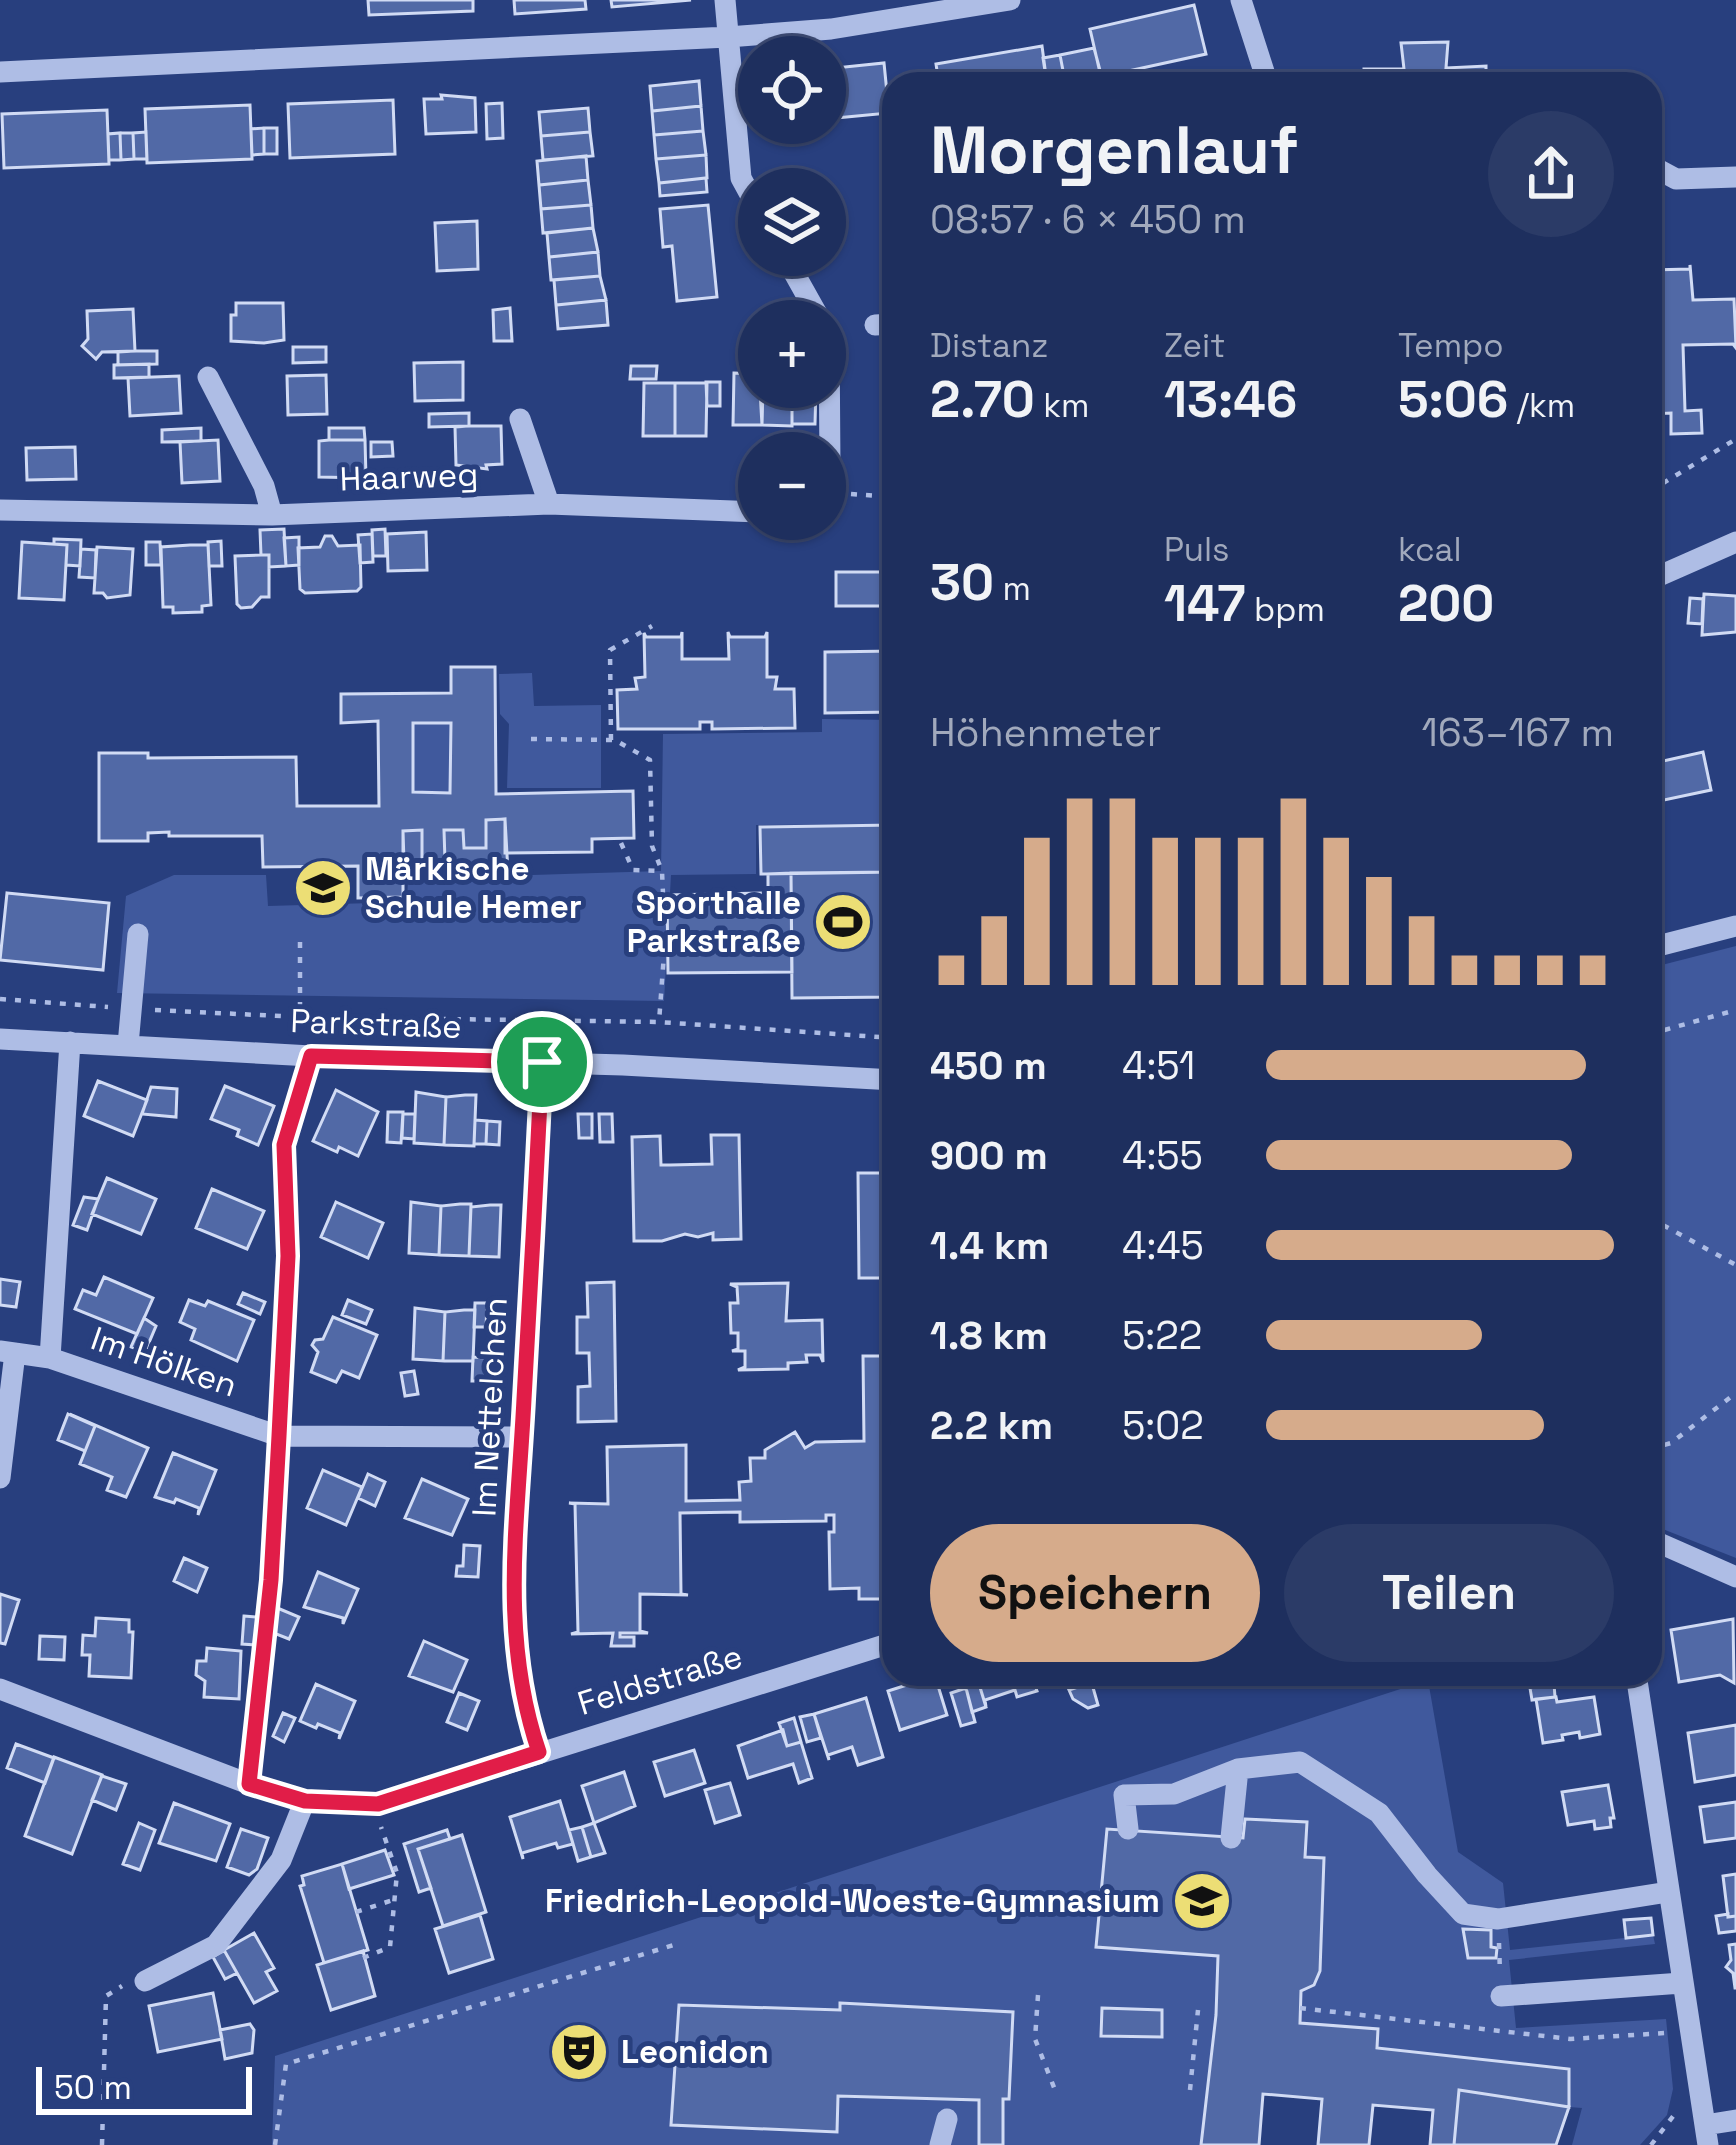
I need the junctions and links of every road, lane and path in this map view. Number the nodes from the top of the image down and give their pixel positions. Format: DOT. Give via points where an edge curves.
graph roads {
  1 [pos="725,0"];
  2 [pos="1010,0"];
  3 [pos="1241,0"];
  4 [pos="728,37"];
  5 [pos="0,72"];
  6 [pos="1264,72"];
  7 [pos="740,168"];
  8 [pos="1662,171"];
  9 [pos="1736,177"];
  10 [pos="208,377"];
  11 [pos="520,419"];
  12 [pos="1736,440"];
  13 [pos="1662,484"];
  14 [pos="846,494"];
  15 [pos="882,496"];
  16 [pos="549,504"];
  17 [pos="0,510"];
  18 [pos="738,511"];
  19 [pos="272,515"];
  20 [pos="1736,542"];
  21 [pos="1662,575"];
  22 [pos="652,626"];
  23 [pos="531,739"];
  24 [pos="610,741"];
  25 [pos="621,843"];
  26 [pos="662,871"];
  27 [pos="1736,926"];
  28 [pos="138,934"];
  29 [pos="299,942"];
  30 [pos="1662,945"];
  31 [pos="0,999"];
  32 [pos="132,1009"];
  33 [pos="1736,1010"];
  34 [pos="299,1017"];
  35 [pos="659,1022"];
  36 [pos="1662,1031"];
  37 [pos="882,1037"];
  38 [pos="0,1039"];
  39 [pos="70,1042"];
  40 [pos="128,1045"];
  41 [pos="311,1056"];
  42 [pos="542,1062"];
  43 [pos="882,1079"];
  44 [pos="286,1221"];
  45 [pos="1662,1225"];
  46 [pos="1736,1265"];
  47 [pos="8,1352"];
  48 [pos="50,1358"];
  49 [pos="1736,1393"];
  50 [pos="279,1436"];
  51 [pos="522,1437"];
  52 [pos="1662,1446"];
  53 [pos="0,1478"];
  54 [pos="1662,1543"];
  55 [pos="1736,1576"];
  56 [pos="271,1580"];
  57 [pos="882,1646"];
  58 [pos="1638,1686"];
  59 [pos="0,1689"];
  60 [pos="539,1752"];
  61 [pos="1238,1768"];
  62 [pos="249,1784"];
  63 [pos="305,1801"];
  64 [pos="378,1804"];
  65 [pos="1127,1829"];
  66 [pos="1231,1838"];
  67 [pos="1668,1892"];
  68 [pos="393,1900"];
  69 [pos="356,1912"];
  70 [pos="680,1943"];
  71 [pos="363,1958"];
  72 [pos="145,1981"];
  73 [pos="1682,1983"];
  74 [pos="1038,1995"];
  75 [pos="1501,1996"];
  76 [pos="1300,2008"];
  77 [pos="1198,2010"];
  78 [pos="1689,2031"];
  79 [pos="1697,2080"];
  80 [pos="1190,2090"];
  81 [pos="1057,2095"];
  82 [pos="947,2119"];
  83 [pos="1736,2120"];
  84 [pos="1706,2135"];
  85 [pos="102,2145"];
  86 [pos="275,2145"];
  87 [pos="940,2145"];
  88 [pos="1651,2145"];
  1 -- 4 [label="street"];
  2 -- 4 [label="street"];
  3 -- 6 [label="street"];
  4 -- 5 [label="street"];
  4 -- 7 [label="street"];
  8 -- 9 [label="street" via="1676,179"];
  10 -- 19 [label="street"];
  11 -- 16 [label="street"];
  12 -- 13 [label="path"];
  14 -- 15 [label="path"];
  16 -- 18 [label="street, Haarweg"];
  16 -- 19 [label="street, Haarweg"];
  17 -- 19 [label="street, Haarweg"];
  20 -- 21 [label="street"];
  22 -- 24 [label="path" via="610,650"];
  23 -- 24 [label="path"];
  24 -- 26 [label="path" via="650,760 652,846"];
  25 -- 26 [label="path" via="633,870"];
  26 -- 35 [label="path"];
  27 -- 30 [label="street"];
  28 -- 32 [label="street"];
  29 -- 34 [label="path"];
  31 -- 32 [label="path"];
  32 -- 34 [label="path"];
  32 -- 40 [label="street"];
  33 -- 36 [label="path"];
  34 -- 35 [label="path"];
  35 -- 37 [label="path"];
  38 -- 39 [label="street, Parkstraße"];
  39 -- 40 [label="street, Parkstraße"];
  39 -- 48 [label="street"];
  40 -- 41 [label="street, Parkstraße"];
  41 -- 42 [label="street, Parkstraße"];
  41 -- 44 [label="path" via="284,1145"];
  42 -- 43 [label="street, Parkstraße"];
  42 -- 51 [label="street, Im Nettelchen"];
  44 -- 50 [label="street"];
  45 -- 46 [label="path"];
  47 -- 48 [label="street, Im Hölken"];
  47 -- 53 [label="street"];
  48 -- 50 [label="street, Im Hölken"];
  49 -- 52 [label="path"];
  50 -- 51 [label="street, Im Hölken"];
  50 -- 56 [label="street"];
  51 -- 60 [label="street, Im Nettelchen" via="514,1645"];
  54 -- 55 [label="street"];
  56 -- 62 [label="path"];
  57 -- 60 [label="street, Feldstraße"];
  58 -- 67 [label="street"];
  59 -- 62 [label="street, Feldstraße"];
  60 -- 64 [label="street, Feldstraße"];
  61 -- 65 [label="street" via="1174,1794 1124,1795"];
  61 -- 66 [label="street"];
  61 -- 67 [label="street" via="1300,1762 1317,1771 1379,1813 1463,1914 1498,1919"];
  62 -- 63 [label="street, Feldstraße"];
  63 -- 64 [label="street, Feldstraße"];
  63 -- 72 [label="street" via="281,1860 216,1945"];
  64 -- 68 [label="path" via="397,1873"];
  67 -- 73 [label="street"];
  68 -- 69 [label="path"];
  68 -- 71 [label="path" via="390,1948"];
  70 -- 86 [label="path" via="286,2063"];
  72 -- 85 [label="path" via="106,1996"];
  73 -- 75 [label="street"];
  73 -- 78 [label="street"];
  74 -- 81 [label="path" via="1035,2039"];
  76 -- 78 [label="path" via="1570,2039"];
  77 -- 80 [label="path"];
  78 -- 79 [label="street"];
  79 -- 84 [label="street"];
  79 -- 88 [label="path"];
  82 -- 87 [label="street"];
  83 -- 84 [label="street"];
}
